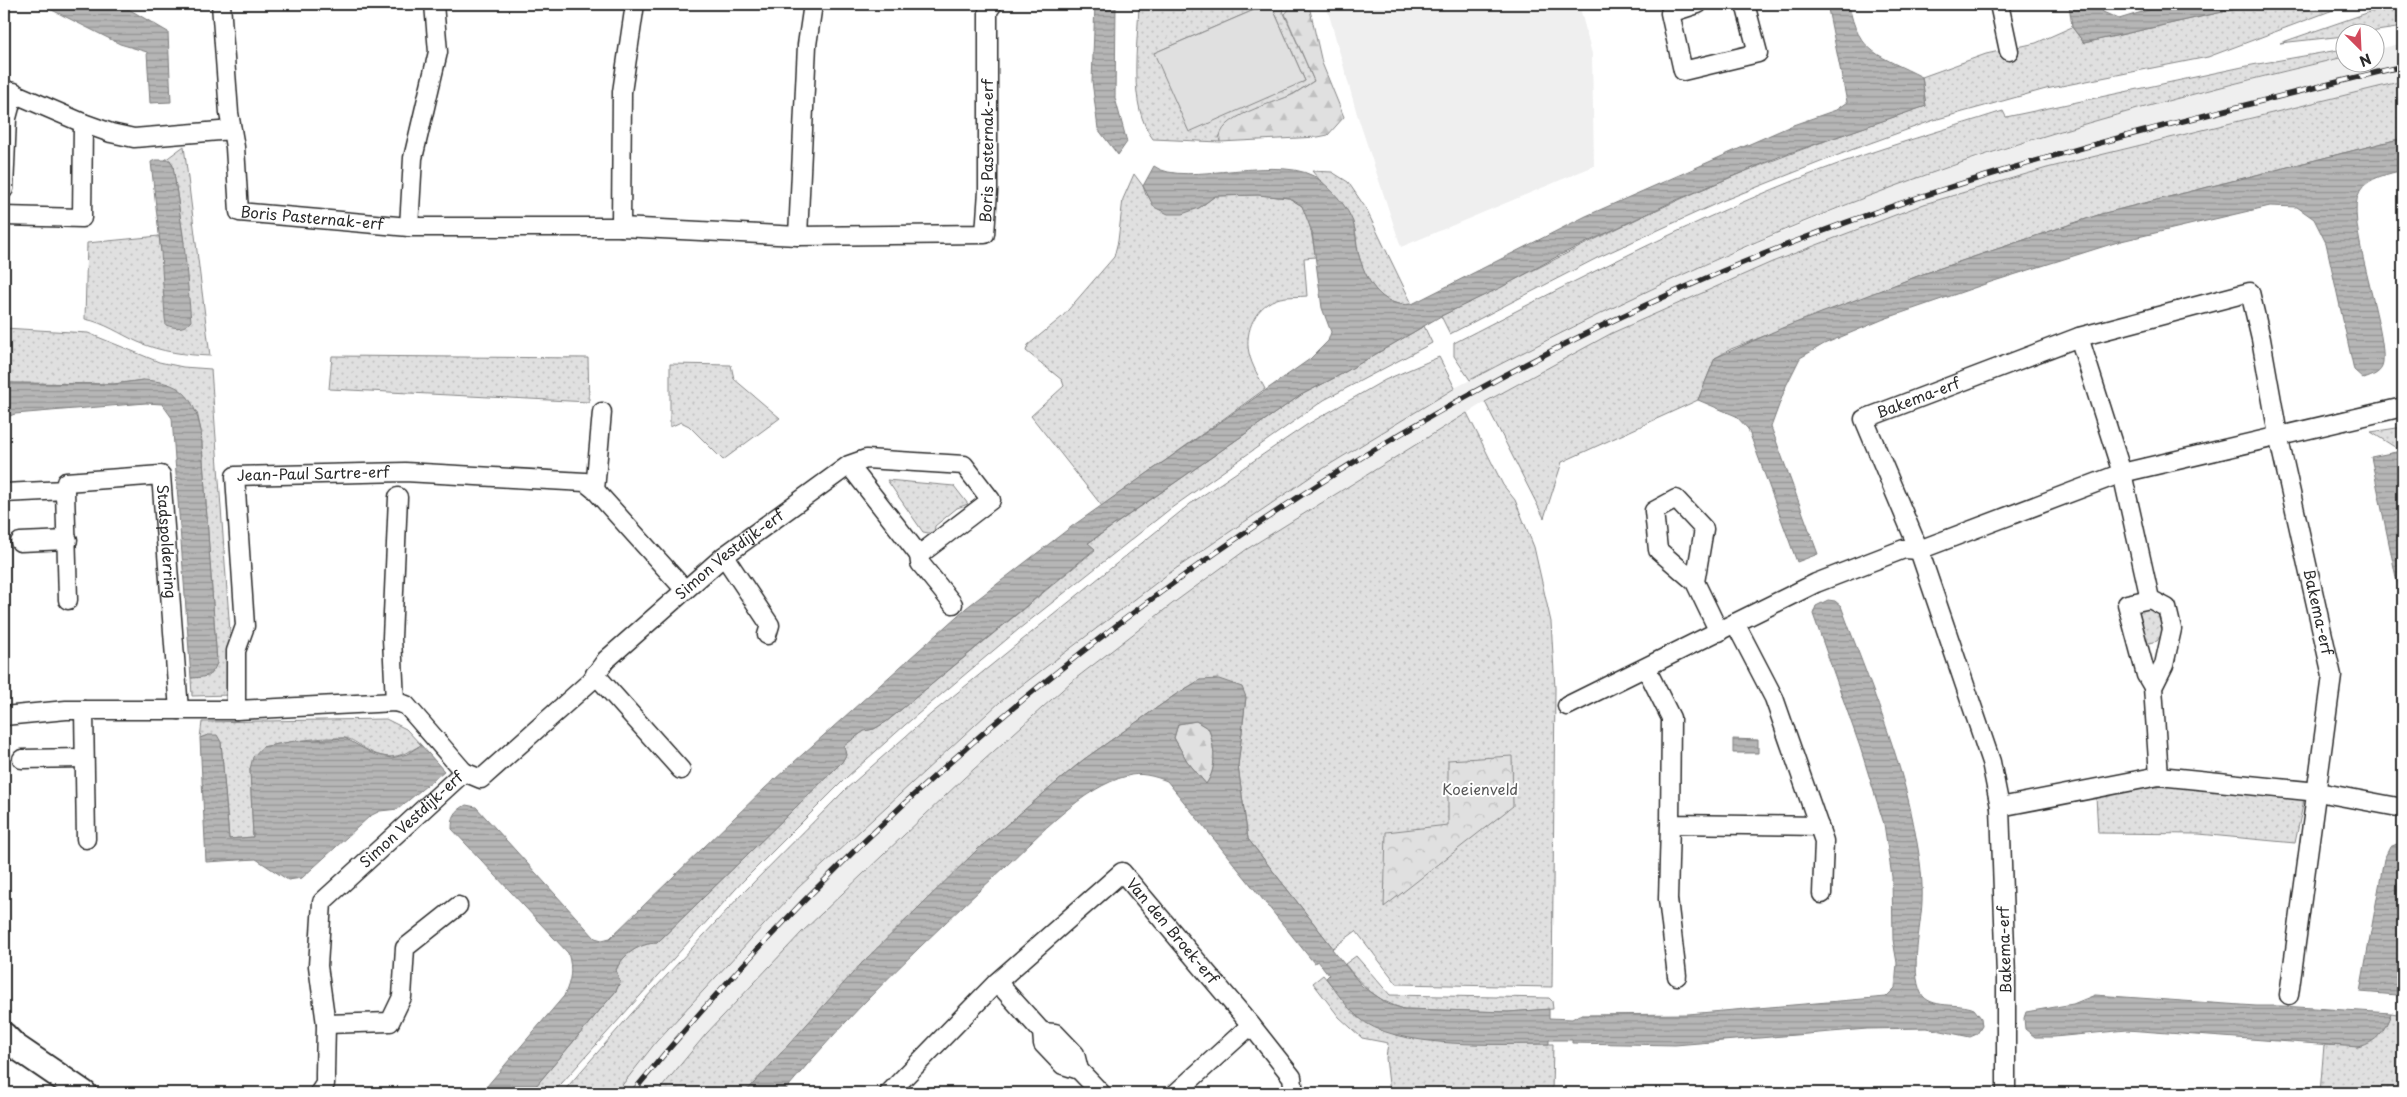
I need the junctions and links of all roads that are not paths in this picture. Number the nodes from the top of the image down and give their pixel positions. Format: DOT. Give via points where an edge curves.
graph roads {
  1 [pos="221,4"];
  2 [pos="434,4"];
  3 [pos="635,4"];
  4 [pos="813,4"];
  5 [pos="994,4"];
  6 [pos="1698,4"];
  7 [pos="1745,4"];
  8 [pos="1998,4"];
  9 [pos="2009,51"];
  10 [pos="9,91"];
  11 [pos="83,123"];
  12 [pos="232,130"];
  13 [pos="4,189"];
  14 [pos="4,216"];
  15 [pos="409,227"];
  16 [pos="621,227"];
  17 [pos="798,236"];
  18 [pos="2079,337"];
  19 [pos="2403,407"];
  20 [pos="602,412"];
  21 [pos="2278,435"];
  22 [pos="849,465"];
  23 [pos="2122,473"];
  24 [pos="65,490"];
  25 [pos="595,490"];
  26 [pos="4,493"];
  27 [pos="398,497"];
  28 [pos="68,540"];
  29 [pos="20,542"];
  30 [pos="1920,550"];
  31 [pos="919,555"];
  32 [pos="724,556"];
  33 [pos="1695,582"];
  34 [pos="685,590"];
  35 [pos="2150,599"];
  36 [pos="68,600"];
  37 [pos="953,604"];
  38 [pos="1735,623"];
  39 [pos="1719,632"];
  40 [pos="767,635"];
  41 [pos="1646,668"];
  42 [pos="595,674"];
  43 [pos="2154,691"];
  44 [pos="394,702"];
  45 [pos="1567,706"];
  46 [pos="84,710"];
  47 [pos="179,710"];
  48 [pos="236,710"];
  49 [pos="4,716"];
  50 [pos="84,758"];
  51 [pos="22,759"];
  52 [pos="680,770"];
  53 [pos="464,772"];
  54 [pos="2159,776"];
  55 [pos="2318,792"];
  56 [pos="2000,807"];
  57 [pos="2403,808"];
  58 [pos="1670,824"];
  59 [pos="1819,826"];
  60 [pos="86,839"];
  61 [pos="1822,894"];
  62 [pos="458,906"];
  63 [pos="1677,976"];
  64 [pos="997,982"];
  65 [pos="2289,995"];
  66 [pos="326,1024"];
  67 [pos="1252,1025"];
  68 [pos="7,1047"];
  69 [pos="84,1093"];
  70 [pos="319,1093"];
  71 [pos="889,1093"];
  72 [pos="1101,1093"];
  73 [pos="1176,1093"];
  74 [pos="1294,1093"];
  75 [pos="2006,1093"];
  1 -- 12 [label="street, Boris Pasternak-erf"];
  2 -- 15 [label="street, Boris Pasternak-erf" via="438,52 413,158"];
  3 -- 16 [label="street" via="622,92"];
  4 -- 17 [label="street" via="807,45"];
  5 -- 17 [label="street, Boris Pasternak-erf" via="988,11 985,234"];
  6 -- 7 [label="street" via="1670,13 1683,71 1758,53"];
  8 -- 9 [label="street"];
  10 -- 11 [label="street"];
  10 -- 13 [label="street"];
  11 -- 12 [label="street" via="134,138"];
  11 -- 14 [label="street" via="82,218"];
  12 -- 15 [label="street, Boris Pasternak-erf" via="239,212"];
  15 -- 16 [label="street, Boris Pasternak-erf"];
  16 -- 17 [label="street, Boris Pasternak-erf"];
  18 -- 21 [label="street, Bakema-erf" via="2250,292"];
  18 -- 23 [label="street"];
  18 -- 30 [label="street, Bakema-erf" via="1864,419"];
  19 -- 21 [label="street"];
  20 -- 25 [label="street"];
  21 -- 23 [label="street"];
  21 -- 55 [label="street, Bakema-erf" via="2332,676"];
  22 -- 31 [label="street"];
  22 -- 31 [label="street, Simon Vestdijk-erf" via="866,459 964,465 981,486 991,500"];
  22 -- 32 [label="street, Simon Vestdijk-erf"];
  23 -- 30 [label="street"];
  23 -- 35 [label="street"];
  24 -- 26 [label="street, Stadspolderring"];
  24 -- 28 [label="street"];
  24 -- 47 [label="street, Stadspolderring" via="66,482 161,476"];
  25 -- 34 [label="street, Jean-Paul Sartre-erf"];
  25 -- 48 [label="street, Jean-Paul Sartre-erf" via="585,482 405,472 235,476 245,626 236,651"];
  27 -- 44 [label="street, Jean-Paul Sartre-erf" via="392,638"];
  28 -- 29 [label="street"];
  28 -- 36 [label="street"];
  30 -- 38 [label="street" via="1904,550 1816,583"];
  30 -- 56 [label="street, Bakema-erf" via="1991,762"];
  31 -- 37 [label="street" via="920,563"];
  32 -- 34 [label="street, Simon Vestdijk-erf"];
  32 -- 40 [label="street" via="770,625"];
  33 -- 39 [label="street"];
  34 -- 42 [label="street, Simon Vestdijk-erf" via="606,660"];
  35 -- 43 [label="street" via="2167,608 2172,629"];
  35 -- 43 [label="street" via="2127,604 2146,675"];
  38 -- 39 [label="street"];
  38 -- 59 [label="street" via="1774,698"];
  39 -- 41 [label="street"];
  41 -- 45 [label="street"];
  41 -- 58 [label="street" via="1671,718"];
  42 -- 52 [label="street"];
  42 -- 53 [label="street, Simon Vestdijk-erf" via="481,779"];
  43 -- 54 [label="street"];
  44 -- 48 [label="street"];
  44 -- 53 [label="street" via="406,705"];
  46 -- 47 [label="street"];
  46 -- 49 [label="street"];
  46 -- 50 [label="street"];
  47 -- 48 [label="street"];
  50 -- 51 [label="street"];
  50 -- 60 [label="street"];
  53 -- 66 [label="street, Simon Vestdijk-erf" via="322,902 318,966"];
  54 -- 55 [label="street"];
  54 -- 56 [label="street"];
  55 -- 57 [label="street"];
  55 -- 65 [label="street, Bakema-erf"];
  56 -- 75 [label="street, Bakema-erf"];
  58 -- 59 [label="street"];
  58 -- 63 [label="street" via="1668,899"];
  59 -- 61 [label="street" via="1824,841"];
  62 -- 66 [label="street" via="405,948 402,997 390,1022"];
  64 -- 67 [label="street, Van den Broek-erf" via="1122,872"];
  64 -- 71 [label="street, Van den Broek-erf"];
  64 -- 72 [label="street" via="1042,1032 1044,1044 1063,1065 1079,1070"];
  66 -- 70 [label="street, Simon Vestdijk-erf" via="325,1084"];
  67 -- 73 [label="street"];
  67 -- 74 [label="street, Van den Broek-erf" via="1292,1077"];
  68 -- 69 [label="street"];
}
